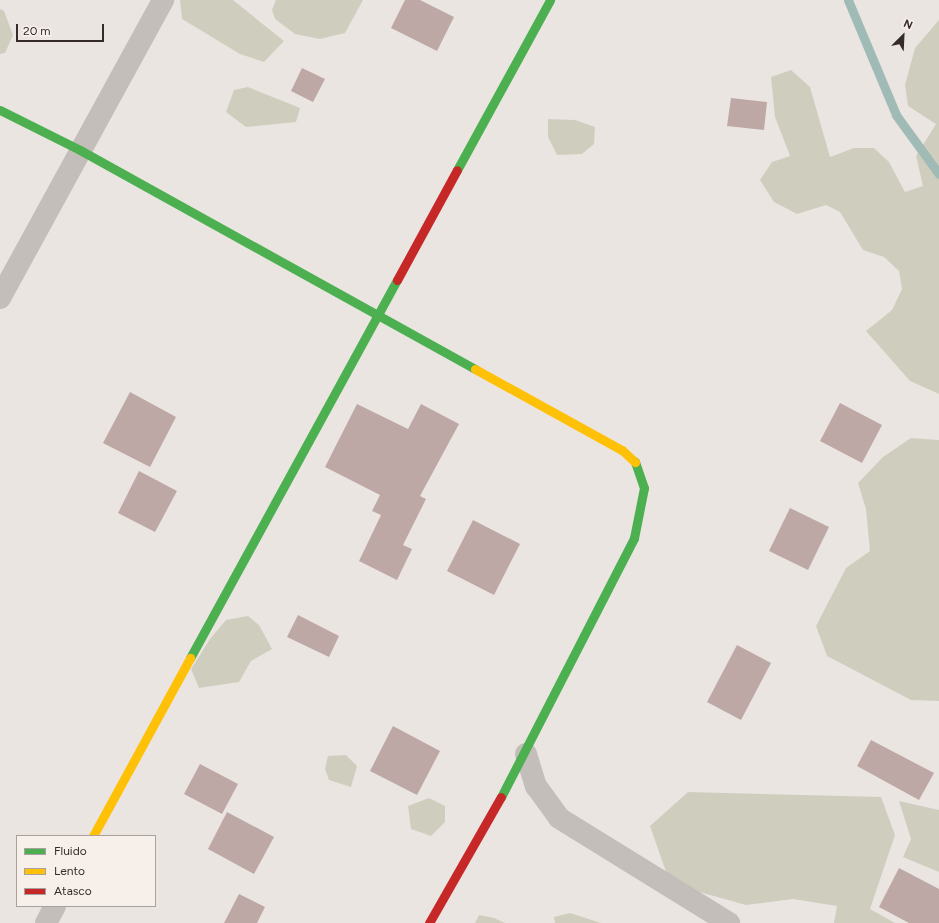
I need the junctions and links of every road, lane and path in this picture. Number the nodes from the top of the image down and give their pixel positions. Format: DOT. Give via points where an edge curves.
graph roads {
  1 [pos="164,0"];
  2 [pos="550,0"];
  3 [pos="0,110"];
  4 [pos="80,150"];
  5 [pos="0,298"];
  6 [pos="378,316"];
  7 [pos="526,754"];
  8 [pos="94,835"];
  9 [pos="54,907"];
  10 [pos="46,923"];
  11 [pos="429,923"];
  12 [pos="729,923"];
  1 -- 4 [label="street"];
  2 -- 6 [label="street"];
  3 -- 4 [label="street"];
  4 -- 5 [label="street"];
  4 -- 6 [label="street"];
  6 -- 7 [label="street" via="622,450 636,463 644,488 634,538"];
  6 -- 8 [label="street"];
  7 -- 11 [label="street"];
  7 -- 12 [label="street" via="536,786 559,818"];
  9 -- 10 [label="street"];
}
